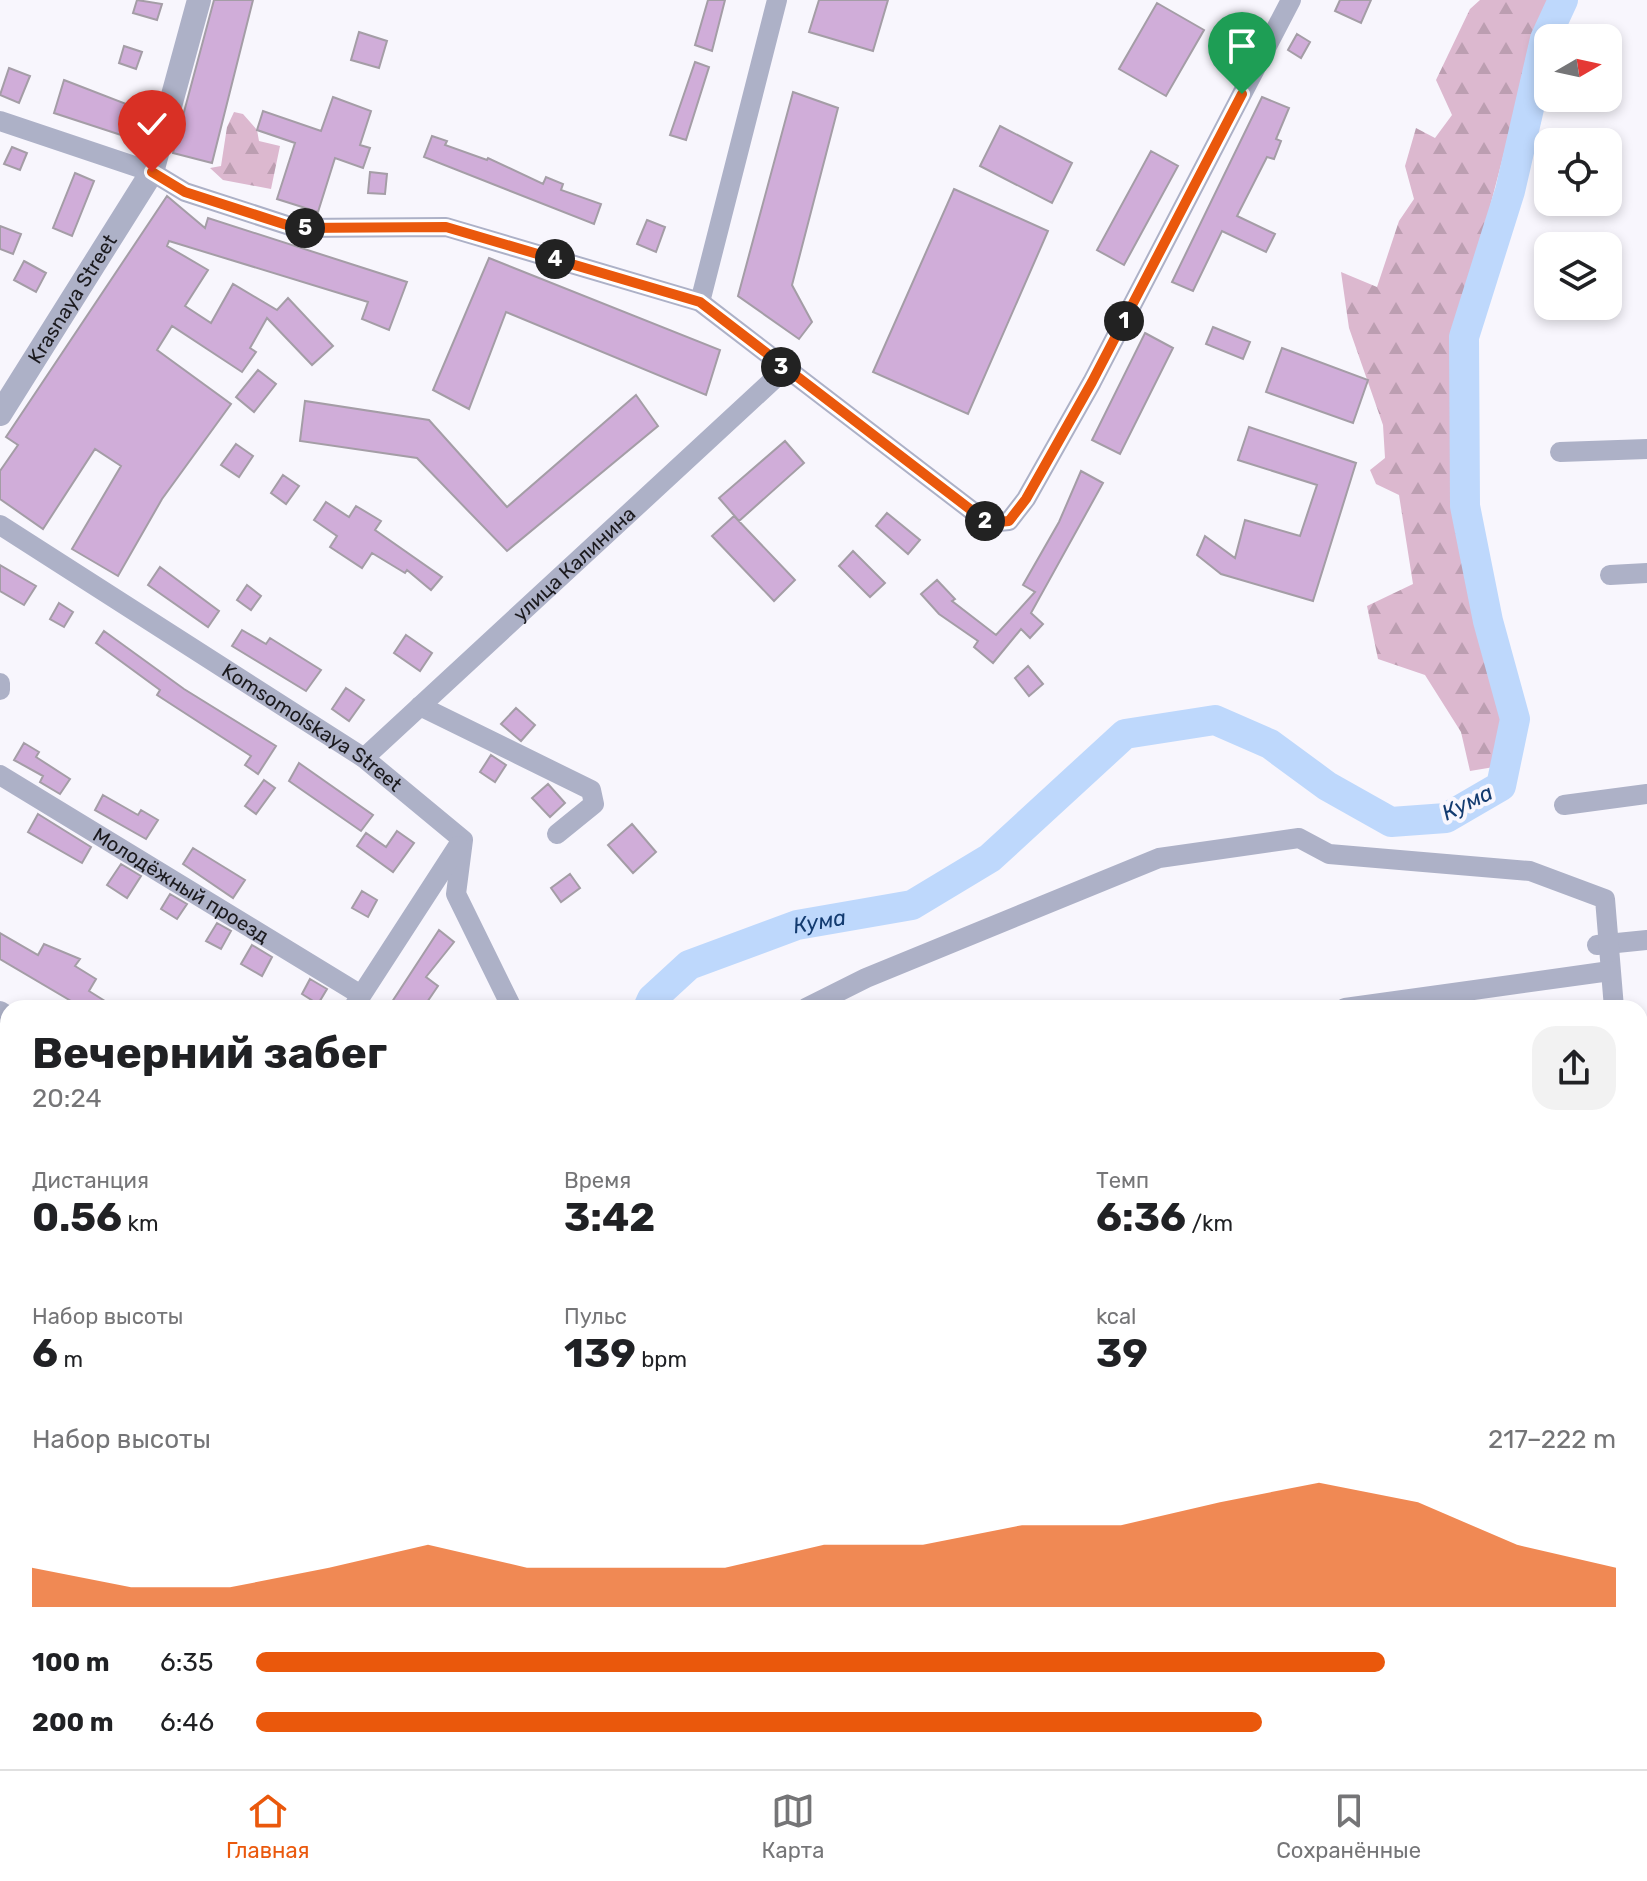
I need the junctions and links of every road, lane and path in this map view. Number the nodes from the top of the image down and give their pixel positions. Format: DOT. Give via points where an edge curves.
graph roads {
  1 [pos="199,0"];
  2 [pos="777,0"];
  3 [pos="1291,0"];
  4 [pos="0,121"];
  5 [pos="152,172"];
  6 [pos="700,302"];
  7 [pos="784,370"];
  8 [pos="0,414"];
  9 [pos="1647,449"];
  10 [pos="1560,452"];
  11 [pos="0,525"];
  12 [pos="1647,573"];
  13 [pos="1610,575"];
  14 [pos="0,683"];
  15 [pos="0,690"];
  16 [pos="420,706"];
  17 [pos="364,758"];
  18 [pos="0,775"];
  19 [pos="1647,794"];
  20 [pos="1564,805"];
  21 [pos="557,834"];
  22 [pos="463,840"];
  23 [pos="1647,940"];
  24 [pos="1603,944"];
  25 [pos="1610,971"];
  26 [pos="354,1000"];
  27 [pos="358,1000"];
  28 [pos="508,1000"];
  29 [pos="822,1000"];
  30 [pos="1402,1000"];
  31 [pos="1613,1000"];
  1 -- 5 [label="street, Krasnaya Street"];
  2 -- 6 [label="street"];
  3 -- 7 [label="street" via="1092,382 1009,521 988,523"];
  4 -- 5 [label="street"];
  5 -- 6 [label="street" via="185,192 296,228 446,227"];
  5 -- 8 [label="street, Krasnaya Street"];
  6 -- 7 [label="street"];
  7 -- 16 [label="street, улица Калинина"];
  9 -- 10 [label="street"];
  11 -- 17 [label="street, Komsomolskaya Street"];
  12 -- 13 [label="street"];
  14 -- 15 [label="street"];
  16 -- 17 [label="street, улица Калинина"];
  16 -- 21 [label="street" via="591,790 594,804"];
  17 -- 22 [label="street, Komsomolskaya Street"];
  18 -- 26 [label="street, Молодёжный проезд"];
  19 -- 20 [label="street"];
  22 -- 27 [label="street"];
  22 -- 28 [label="street" via="456,894"];
  23 -- 24 [label="street"];
  24 -- 25 [label="street"];
  24 -- 29 [label="street" via="1605,899 1530,871 1329,854 1299,838 1159,858"];
  25 -- 30 [label="street"];
  25 -- 31 [label="street"];
}
